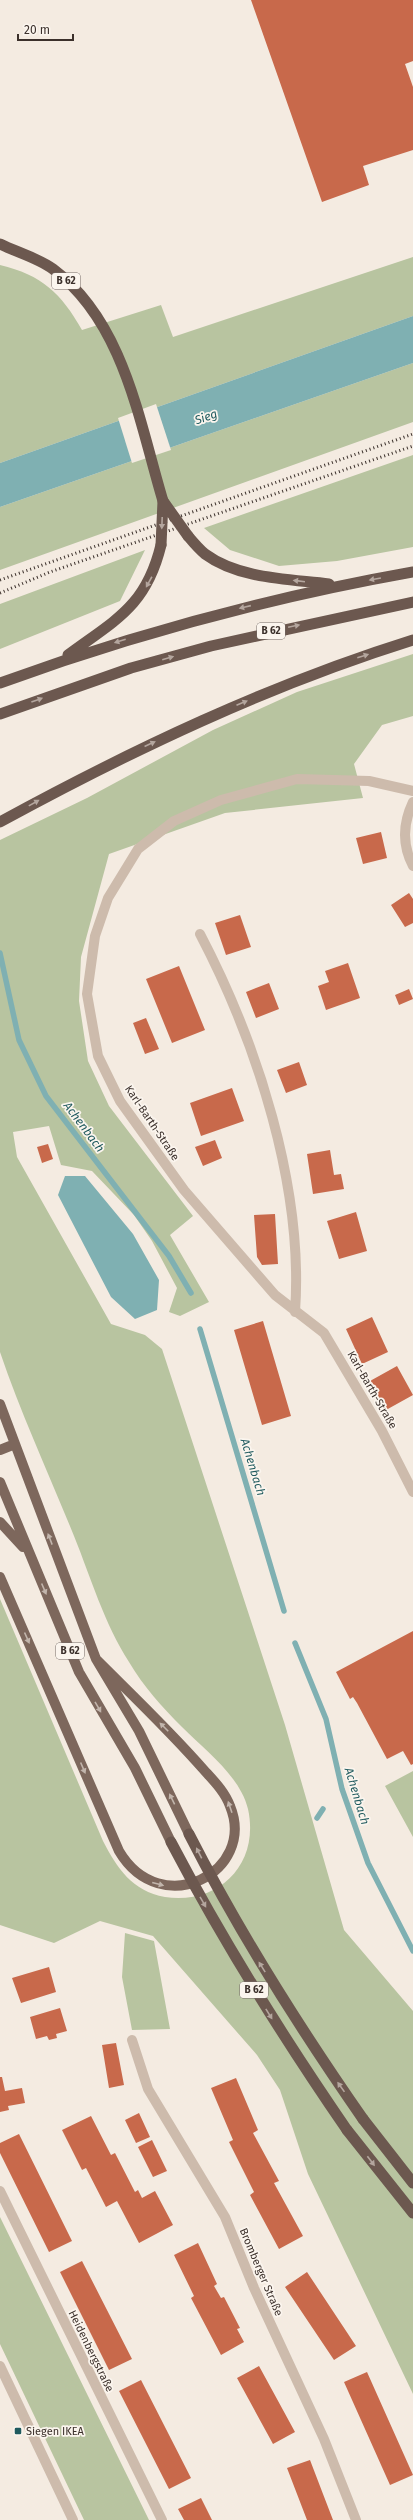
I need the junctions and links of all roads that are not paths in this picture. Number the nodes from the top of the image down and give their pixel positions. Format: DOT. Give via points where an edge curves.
graph roads {
  1 [pos="1,246"];
  2 [pos="163,501"];
  3 [pos="413,572"];
  4 [pos="337,586"];
  5 [pos="413,602"];
  6 [pos="413,640"];
  7 [pos="59,661"];
  8 [pos="0,683"];
  9 [pos="0,714"];
  10 [pos="413,792"];
  11 [pos="413,802"];
  12 [pos="0,822"];
  13 [pos="413,866"];
  14 [pos="200,934"];
  15 [pos="295,1312"];
  16 [pos="0,1404"];
  17 [pos="15,1444"];
  18 [pos="0,1450"];
  19 [pos="0,1482"];
  20 [pos="413,1492"];
  21 [pos="0,1522"];
  22 [pos="28,1553"];
  23 [pos="0,1577"];
  24 [pos="96,1659"];
  25 [pos="189,1834"];
  26 [pos="172,1842"];
  27 [pos="132,2040"];
  28 [pos="413,2183"];
  29 [pos="0,2191"];
  30 [pos="413,2213"];
  31 [pos="0,2366"];
  32 [pos="73,2520"];
  33 [pos="162,2520"];
  34 [pos="356,2520"];
  1 -- 2 [label="highway, B 62" via="52,268 84,297 120,357"];
  4 -- 2 [label="highway, B 62, one-way, bridge" via="262,576 223,564 205,554 188,536"];
  2 -- 7 [label="highway, B 62, one-way, bridge" via="161,546 155,570 129,611"];
  3 -- 4 [label="highway, B 62, one-way"];
  4 -- 7 [label="highway, B 62, one-way" via="230,610"];
  9 -- 5 [label="highway, B 62, one-way" via="131,668 211,646 283,628"];
  12 -- 6 [label="highway, one-way" via="131,753 206,718 360,657"];
  7 -- 8 [label="highway, B 62"];
  10 -- 15 [label="street, Karl-Barth-Straße" via="369,780 297,779 221,800 174,821 138,849 108,898 95,936 87,994 98,1056 120,1101 184,1190 275,1295"];
  11 -- 13 [label="street" via="405,827 405,845"];
  14 -- 15 [label="street" via="221,975 259,1075 286,1173 297,1281"];
  15 -- 20 [label="street, Karl-Barth-Straße" via="324,1333 382,1431"];
  16 -- 17 [label="main road, B 62"];
  17 -- 18 [label="main road"];
  24 -- 17 [label="main road, B 62, one-way"];
  19 -- 22 [label="main road, B 62"];
  21 -- 22 [label="main road"];
  22 -- 26 [label="main road, B 62, one-way" via="80,1672 135,1768"];
  23 -- 24 [label="main road, one-way" via="119,1851 127,1864 138,1875 166,1886 196,1882 209,1875 229,1852 234,1822 231,1807 224,1793 191,1755"];
  25 -- 24 [label="main road, B 62, one-way" via="139,1731"];
  28 -- 25 [label="highway, B 62, one-way, bridge" via="363,2119 309,2042 259,1963"];
  26 -- 30 [label="highway, B 62, one-way, bridge" via="243,1972 293,2052 347,2130"];
  27 -- 34 [label="street, Bromberger Straße" via="148,2089 225,2217 254,2288 324,2439"];
  29 -- 33 [label="street, Heidenbergstraße"];
  31 -- 32 [label="street"];
}
